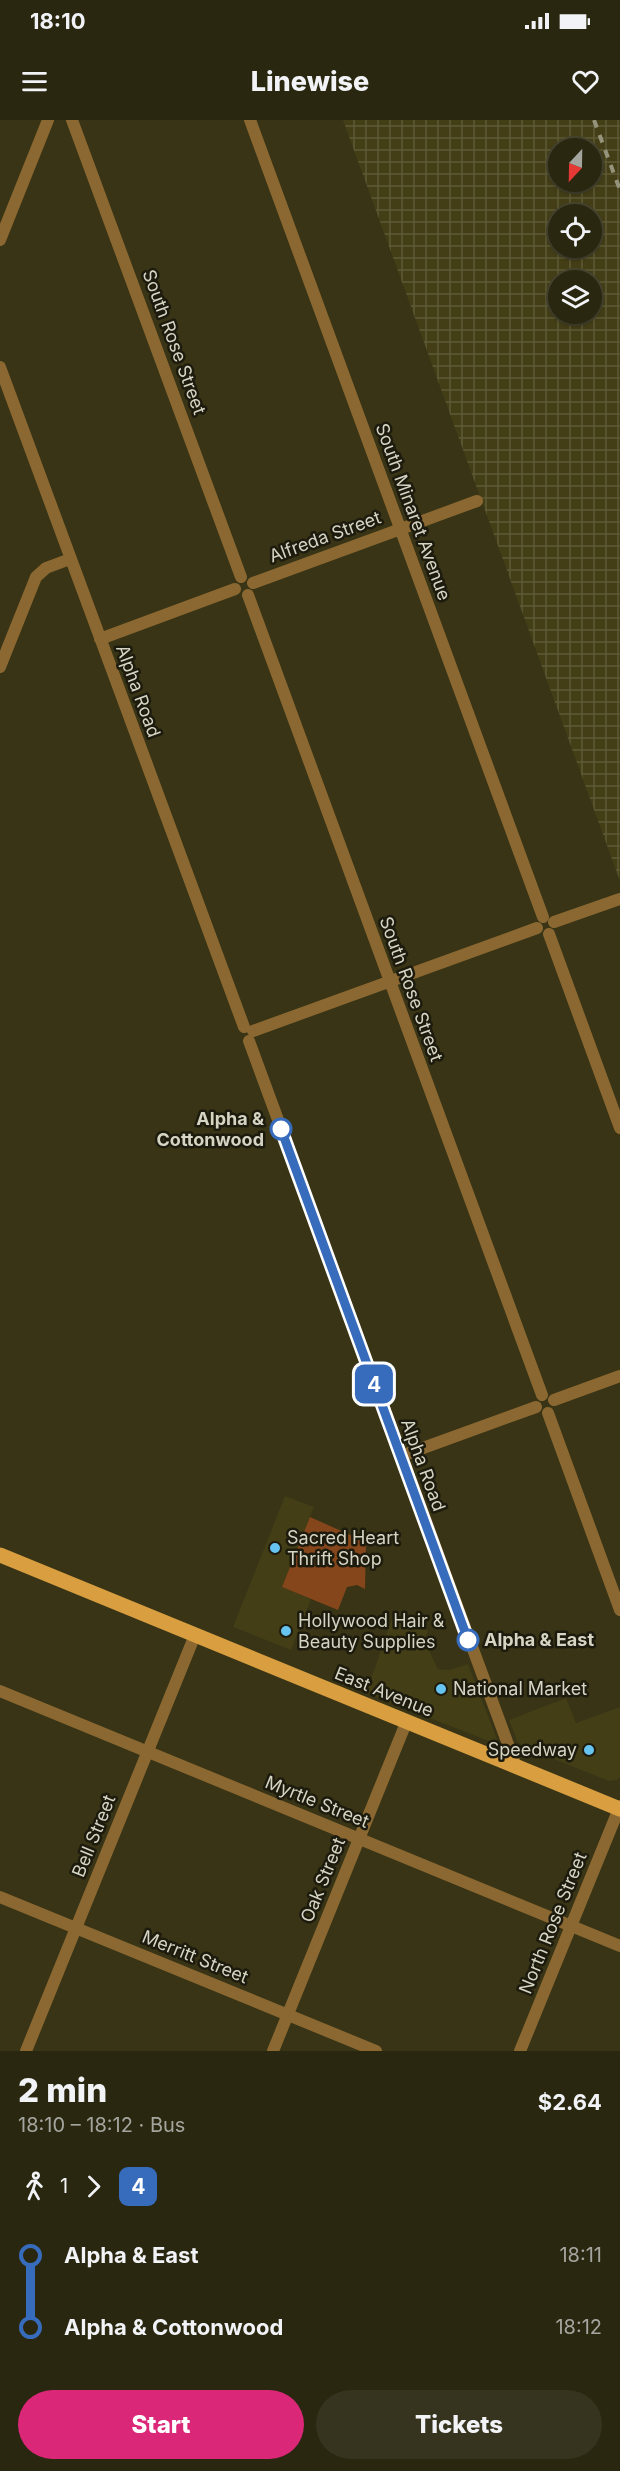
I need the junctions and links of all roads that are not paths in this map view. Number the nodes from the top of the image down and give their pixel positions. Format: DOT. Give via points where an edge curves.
graph roads {
  1 [pos="48,120"];
  2 [pos="72,120"];
  3 [pos="250,120"];
  4 [pos="0,240"];
  5 [pos="0,367"];
  6 [pos="477,501"];
  7 [pos="400,529"];
  8 [pos="70,559"];
  9 [pos="241,577"];
  10 [pos="253,583"];
  11 [pos="235,589"];
  12 [pos="248,595"];
  13 [pos="100,639"];
  14 [pos="0,667"];
  15 [pos="620,899"];
  16 [pos="546,925"];
  17 [pos="390,982"];
  18 [pos="249,1033"];
  19 [pos="620,1128"];
  20 [pos="620,1376"];
  21 [pos="548,1397"];
  22 [pos="536,1407"];
  23 [pos="548,1413"];
  24 [pos="401,1456"];
  25 [pos="0,1555"];
  26 [pos="620,1610"];
  27 [pos="195,1635"];
  28 [pos="0,1691"];
  29 [pos="406,1723"];
  30 [pos="148,1752"];
  31 [pos="516,1766"];
  32 [pos="620,1808"];
  33 [pos="359,1839"];
  34 [pos="0,1897"];
  35 [pos="571,1926"];
  36 [pos="76,1928"];
  37 [pos="620,1946"];
  38 [pos="288,2015"];
  39 [pos="26,2051"];
  40 [pos="273,2051"];
  41 [pos="376,2051"];
  42 [pos="520,2051"];
  1 -- 4 [label="street"];
  2 -- 9 [label="street, South Rose Street"];
  3 -- 7 [label="street, South Minaret Avenue"];
  5 -- 8 [label="street, Alpha Road"];
  6 -- 7 [label="street, Alfreda Street"];
  7 -- 10 [label="street, Alfreda Street"];
  7 -- 16 [label="street, South Minaret Avenue"];
  8 -- 13 [label="street, Alpha Road"];
  8 -- 14 [label="street" via="46,568 36,577"];
  9 -- 10 [label="street" via="250,578"];
  9 -- 11 [label="street"];
  10 -- 12 [label="street" via="254,589"];
  11 -- 12 [label="street"];
  11 -- 13 [label="street"];
  12 -- 17 [label="street, South Rose Street"];
  13 -- 18 [label="street, Alpha Road"];
  15 -- 16 [label="street"];
  16 -- 17 [label="street"];
  16 -- 19 [label="street, South Minaret Avenue"];
  17 -- 18 [label="street"];
  17 -- 21 [label="street, South Rose Street"];
  18 -- 24 [label="street, Alpha Road"];
  20 -- 21 [label="street"];
  21 -- 22 [label="street" via="537,1398"];
  21 -- 23 [label="street" via="554,1406"];
  22 -- 23 [label="street"];
  22 -- 24 [label="street"];
  23 -- 26 [label="street"];
  24 -- 31 [label="street, Alpha Road"];
  25 -- 27 [label="main road, East Avenue"];
  27 -- 29 [label="main road, East Avenue"];
  27 -- 30 [label="street, Bell Street"];
  28 -- 30 [label="street, Myrtle Street"];
  29 -- 31 [label="main road, East Avenue"];
  29 -- 33 [label="street, Oak Street"];
  30 -- 33 [label="street, Myrtle Street"];
  30 -- 36 [label="street, Bell Street"];
  31 -- 32 [label="main road, East Avenue"];
  32 -- 35 [label="street, North Rose Street"];
  33 -- 35 [label="street, Myrtle Street"];
  33 -- 38 [label="street, Oak Street"];
  34 -- 36 [label="street, Merritt Street"];
  35 -- 37 [label="street, Myrtle Street"];
  35 -- 42 [label="street, North Rose Street"];
  36 -- 38 [label="street, Merritt Street"];
  36 -- 39 [label="street, Bell Street"];
  38 -- 40 [label="street, Oak Street"];
  38 -- 41 [label="street, Merritt Street"];
}
